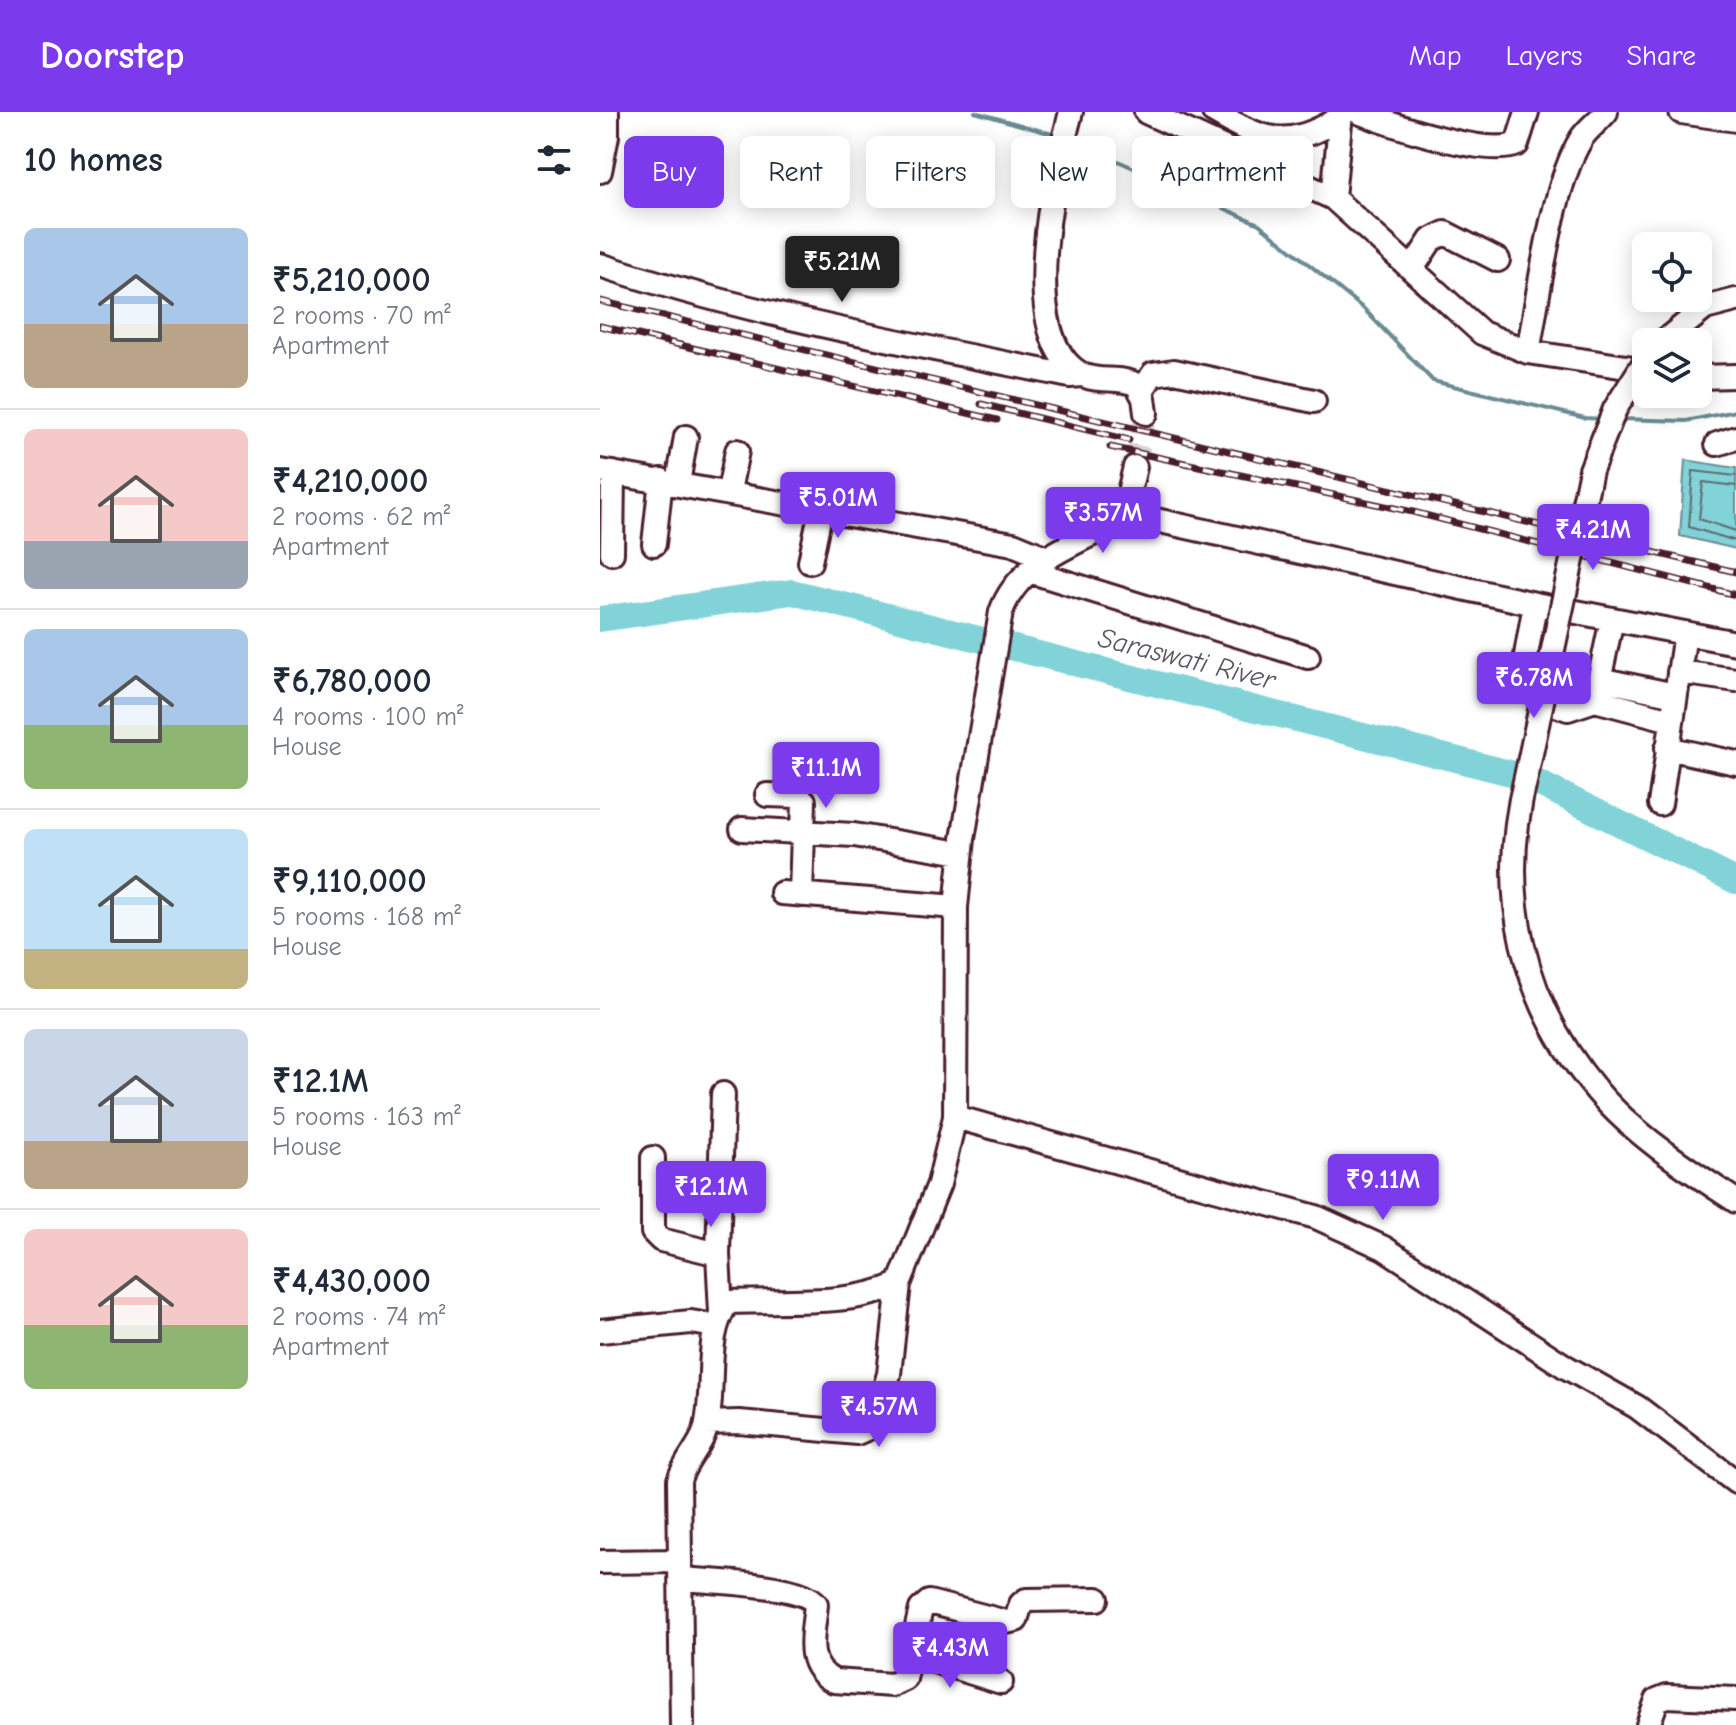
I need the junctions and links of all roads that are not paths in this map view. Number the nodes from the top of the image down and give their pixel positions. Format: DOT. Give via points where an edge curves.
graph roads {
  1 [pos="1071,112"];
  2 [pos="1146,112"];
  3 [pos="1213,112"];
  4 [pos="1527,112"];
  5 [pos="1606,112"];
  6 [pos="1681,112"];
  7 [pos="1346,114"];
  8 [pos="613,116"];
  9 [pos="1736,120"];
  10 [pos="1197,136"];
  11 [pos="1207,136"];
  12 [pos="600,171"];
  13 [pos="1313,189"];
  14 [pos="1333,198"];
  15 [pos="1498,260"];
  16 [pos="600,265"];
  17 [pos="1412,269"];
  18 [pos="1736,300"];
  19 [pos="1680,328"];
  20 [pos="1528,352"];
  21 [pos="1632,368"];
  22 [pos="1082,375"];
  23 [pos="1736,376"];
  24 [pos="1712,377"];
  25 [pos="1632,382"];
  26 [pos="1314,401"];
  27 [pos="686,437"];
  28 [pos="737,451"];
  29 [pos="1135,467"];
  30 [pos="607,472"];
  31 [pos="670,482"];
  32 [pos="729,491"];
  33 [pos="821,509"];
  34 [pos="1124,513"];
  35 [pos="654,544"];
  36 [pos="612,553"];
  37 [pos="810,562"];
  38 [pos="1038,565"];
  39 [pos="1535,604"];
  40 [pos="1612,619"];
  41 [pos="1685,633"];
  42 [pos="1736,643"];
  43 [pos="1308,657"];
  44 [pos="1679,672"];
  45 [pos="1736,680"];
  46 [pos="1597,690"];
  47 [pos="1675,695"];
  48 [pos="1671,720"];
  49 [pos="1667,748"];
  50 [pos="1736,763"];
  51 [pos="767,795"];
  52 [pos="1660,804"];
  53 [pos="742,829"];
  54 [pos="802,831"];
  55 [pos="961,853"];
  56 [pos="956,907"];
  57 [pos="723,1094"];
  58 [pos="955,1117"];
  59 [pos="653,1158"];
  60 [pos="1736,1201"];
  61 [pos="718,1254"];
  62 [pos="899,1284"];
  63 [pos="718,1319"];
  64 [pos="600,1331"];
  65 [pos="707,1423"];
  66 [pos="1732,1471"];
  67 [pos="600,1562"];
  68 [pos="681,1570"];
  69 [pos="1097,1599"];
  70 [pos="911,1654"];
  71 [pos="1001,1682"];
  72 [pos="1736,1699"];
  73 [pos="682,1725"];
  74 [pos="1648,1725"];
  1 -- 22 [label="street" via="1051,195 1045,301 1057,345"];
  2 -- 10 [label="street"];
  3 -- 7 [label="street" via="1271,140 1305,137"];
  3 -- 11 [label="street"];
  4 -- 7 [label="street" via="1517,144 1503,148"];
  5 -- 20 [label="street" via="1581,138 1569,169"];
  6 -- 9 [label="street"];
  7 -- 14 [label="street"];
  8 -- 12 [label="street"];
  13 -- 14 [label="street"];
  14 -- 17 [label="street"];
  15 -- 17 [label="street" via="1445,233 1431,240"];
  16 -- 22 [label="street" via="652,283 896,341"];
  17 -- 20 [label="street" via="1482,333"];
  18 -- 19 [label="street" via="1705,308"];
  20 -- 21 [label="street"];
  22 -- 26 [label="street" via="1129,381 1144,402 1153,374 1174,371"];
  23 -- 24 [label="street"];
  25 -- 60 [label="street, bridge" via="1615,409 1591,470 1516,818 1518,924 1538,997 1599,1094"];
  27 -- 31 [label="street"];
  28 -- 32 [label="street"];
  29 -- 34 [label="street"];
  30 -- 31 [label="street"];
  30 -- 36 [label="street"];
  31 -- 32 [label="street"];
  31 -- 35 [label="street"];
  32 -- 33 [label="street"];
  33 -- 37 [label="street"];
  33 -- 38 [label="street" via="1013,544"];
  34 -- 38 [label="street"];
  34 -- 39 [label="street"];
  38 -- 43 [label="street"];
  38 -- 55 [label="street" via="1006,596 1001,612"];
  39 -- 40 [label="street"];
  39 -- 46 [label="street" via="1524,685 1568,709"];
  40 -- 41 [label="street"];
  40 -- 46 [label="street"];
  41 -- 42 [label="street"];
  41 -- 44 [label="street"];
  44 -- 45 [label="street"];
  44 -- 47 [label="street"];
  46 -- 47 [label="street"];
  46 -- 48 [label="street"];
  47 -- 48 [label="street"];
  48 -- 49 [label="street"];
  49 -- 50 [label="street"];
  49 -- 52 [label="street"];
  51 -- 54 [label="street" via="802,797"];
  53 -- 54 [label="street"];
  54 -- 55 [label="street"];
  54 -- 56 [label="street" via="791,894"];
  55 -- 56 [label="street"];
  56 -- 58 [label="street"];
  57 -- 61 [label="street"];
  58 -- 62 [label="street" via="939,1184"];
  58 -- 66 [label="street" via="1316,1217 1384,1248"];
  59 -- 61 [label="street" via="653,1232 661,1240"];
  61 -- 63 [label="street"];
  62 -- 63 [label="street" via="855,1296 728,1302"];
  62 -- 65 [label="street" via="889,1374 873,1426 857,1433"];
  63 -- 64 [label="street"];
  63 -- 65 [label="street"];
  65 -- 68 [label="street" via="679,1480"];
  67 -- 68 [label="street"];
  68 -- 70 [label="street" via="814,1599 814,1661 834,1681 900,1683"];
  68 -- 73 [label="street"];
  69 -- 70 [label="street" via="1026,1600 1016,1620 1006,1622 929,1602 921,1609"];
  70 -- 71 [label="street"];
  72 -- 74 [label="street" via="1667,1696 1657,1700"];
}
